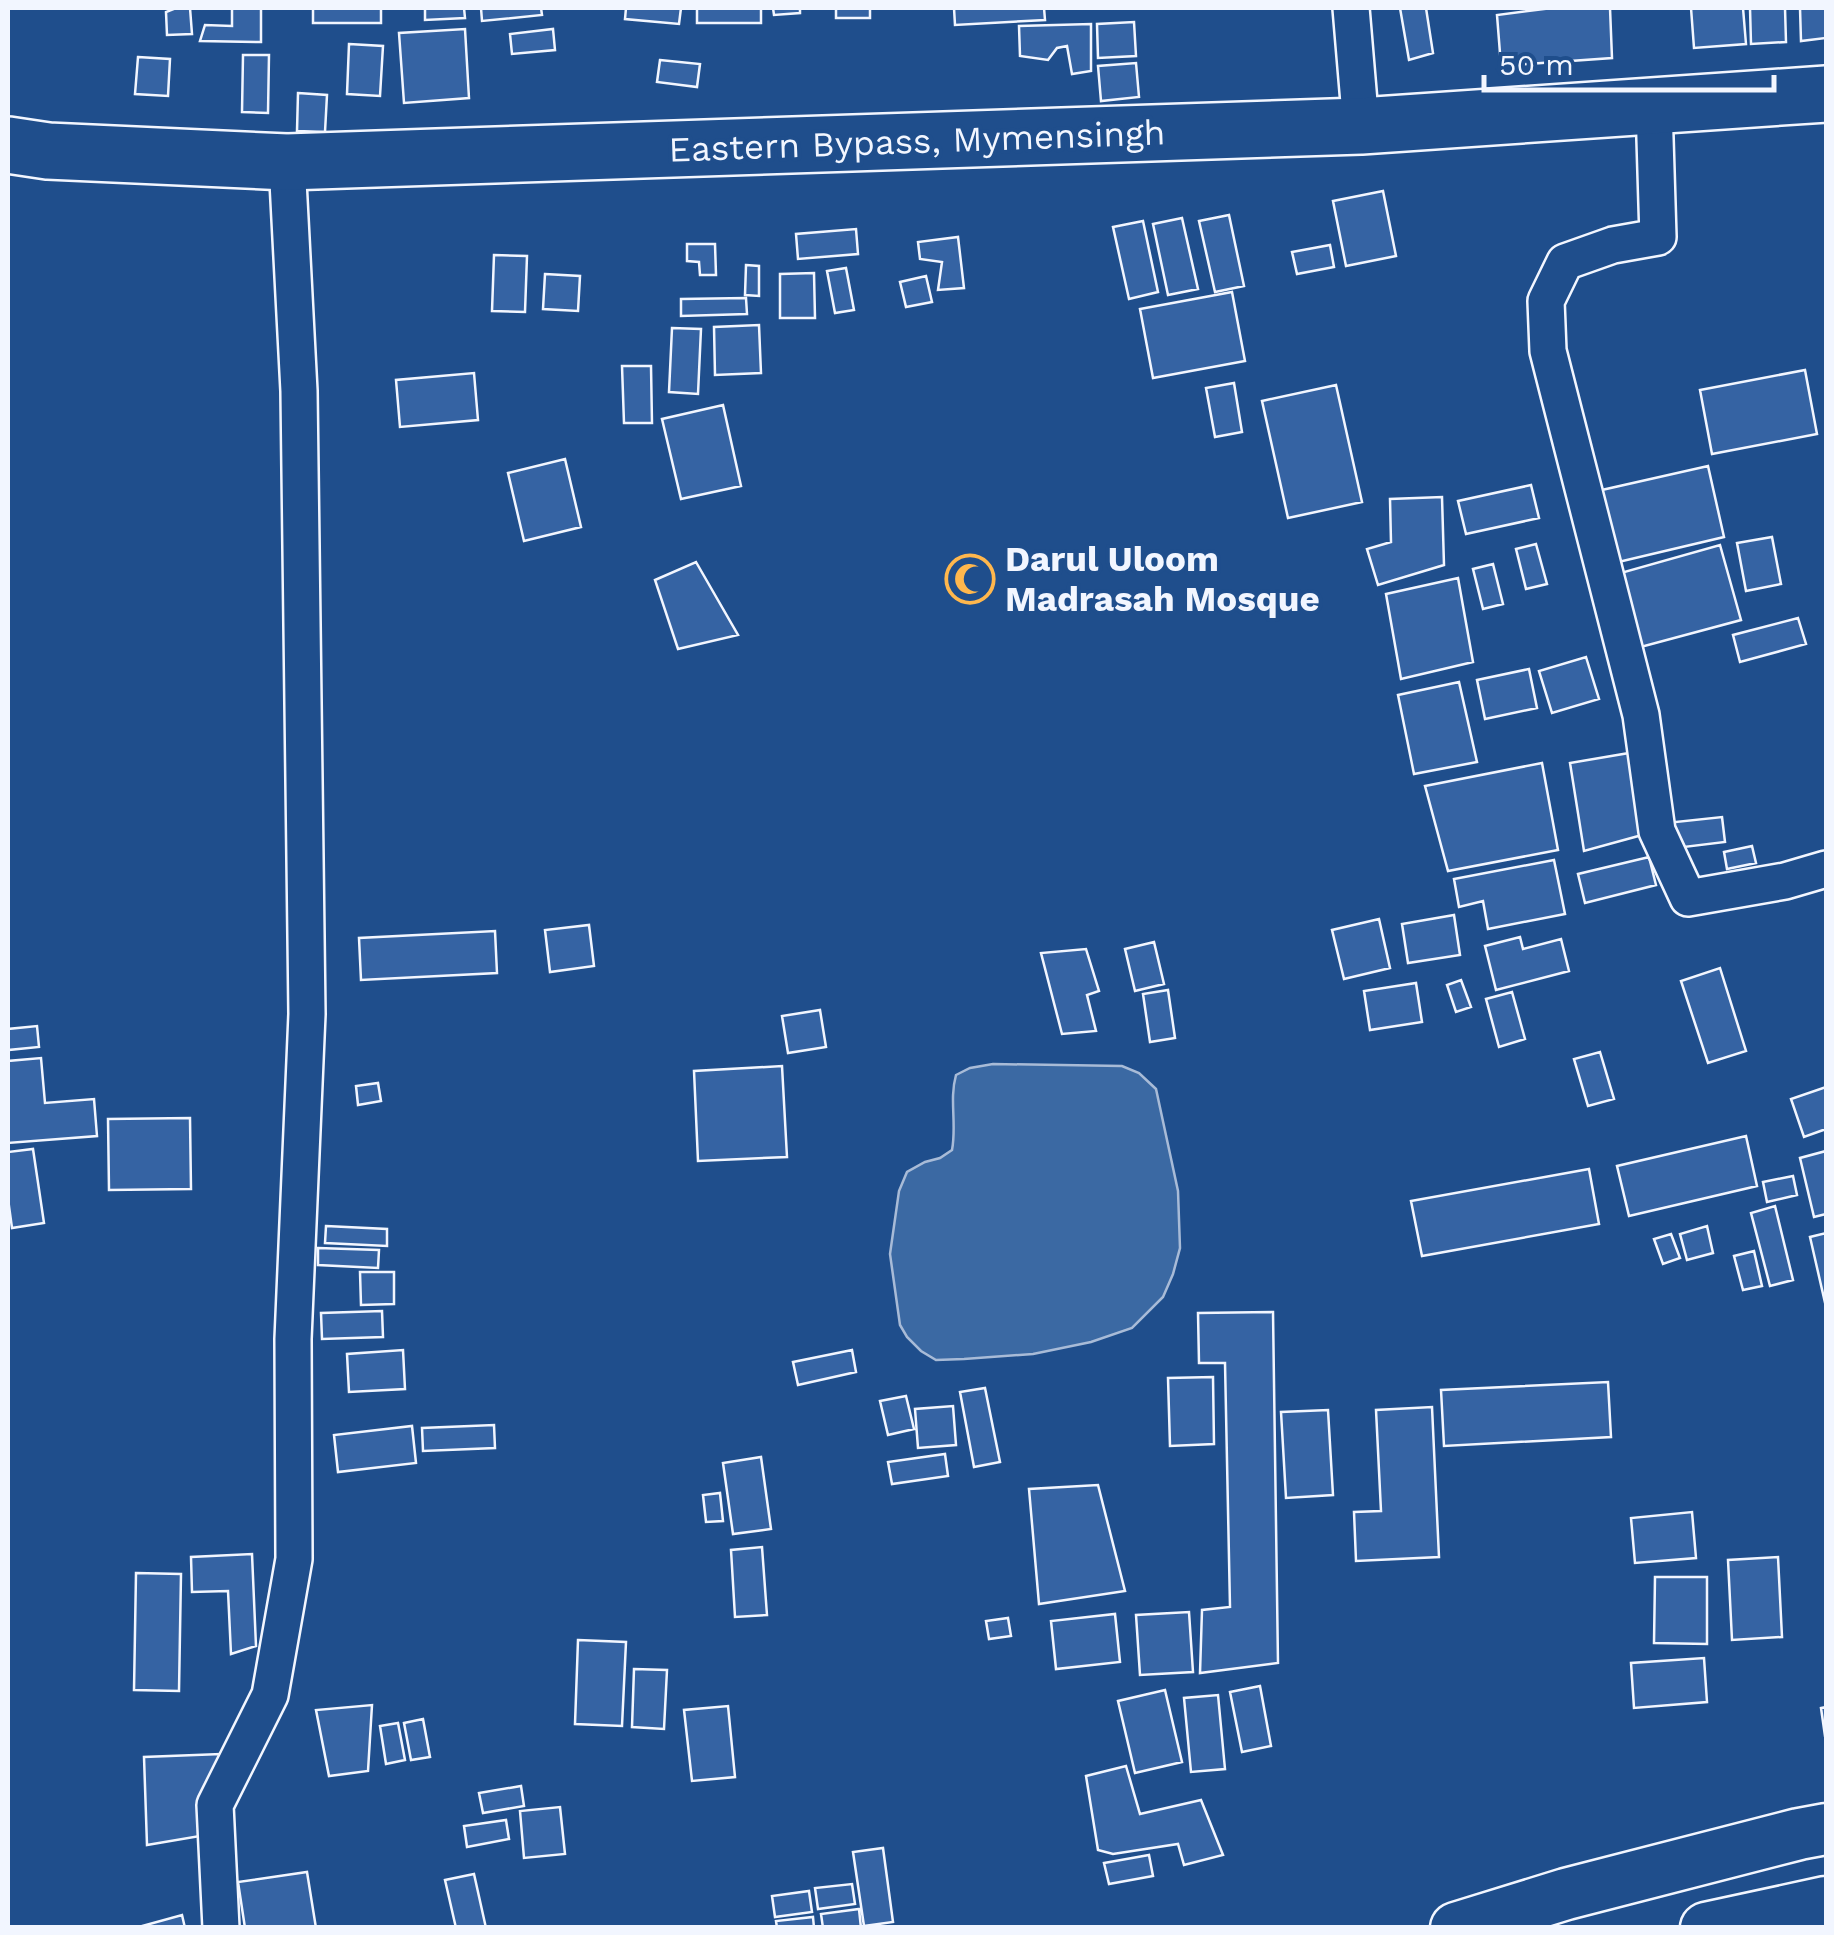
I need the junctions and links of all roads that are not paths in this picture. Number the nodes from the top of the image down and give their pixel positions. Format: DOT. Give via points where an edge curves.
graph roads {
  1 [pos="1350,8"];
  2 [pos="1826,94"];
  3 [pos="1654,106"];
  4 [pos="1361,126"];
  5 [pos="8,146"];
  6 [pos="287,162"];
  7 [pos="1826,868"];
  8 [pos="1826,1829"];
  9 [pos="1826,1902"];
  10 [pos="221,1928"];
  11 [pos="1456,1928"];
  12 [pos="1706,1928"];
  1 -- 4 [label="street"];
  2 -- 3 [label="highway, Eastern Bypass, Mymensingh"];
  3 -- 4 [label="highway, Eastern Bypass, Mymensingh"];
  3 -- 7 [label="street" via="1658,236 1566,262 1546,301 1548,350 1640,715 1657,831 1688,898"];
  4 -- 6 [label="highway, Eastern Bypass, Mymensingh"];
  5 -- 6 [label="highway, Eastern Bypass, Mymensingh"];
  6 -- 10 [label="street" via="300,392 307,1014 292,1338 294,1559 270,1695 215,1806"];
  8 -- 11 [label="main road"];
  9 -- 12 [label="main road"];
}
